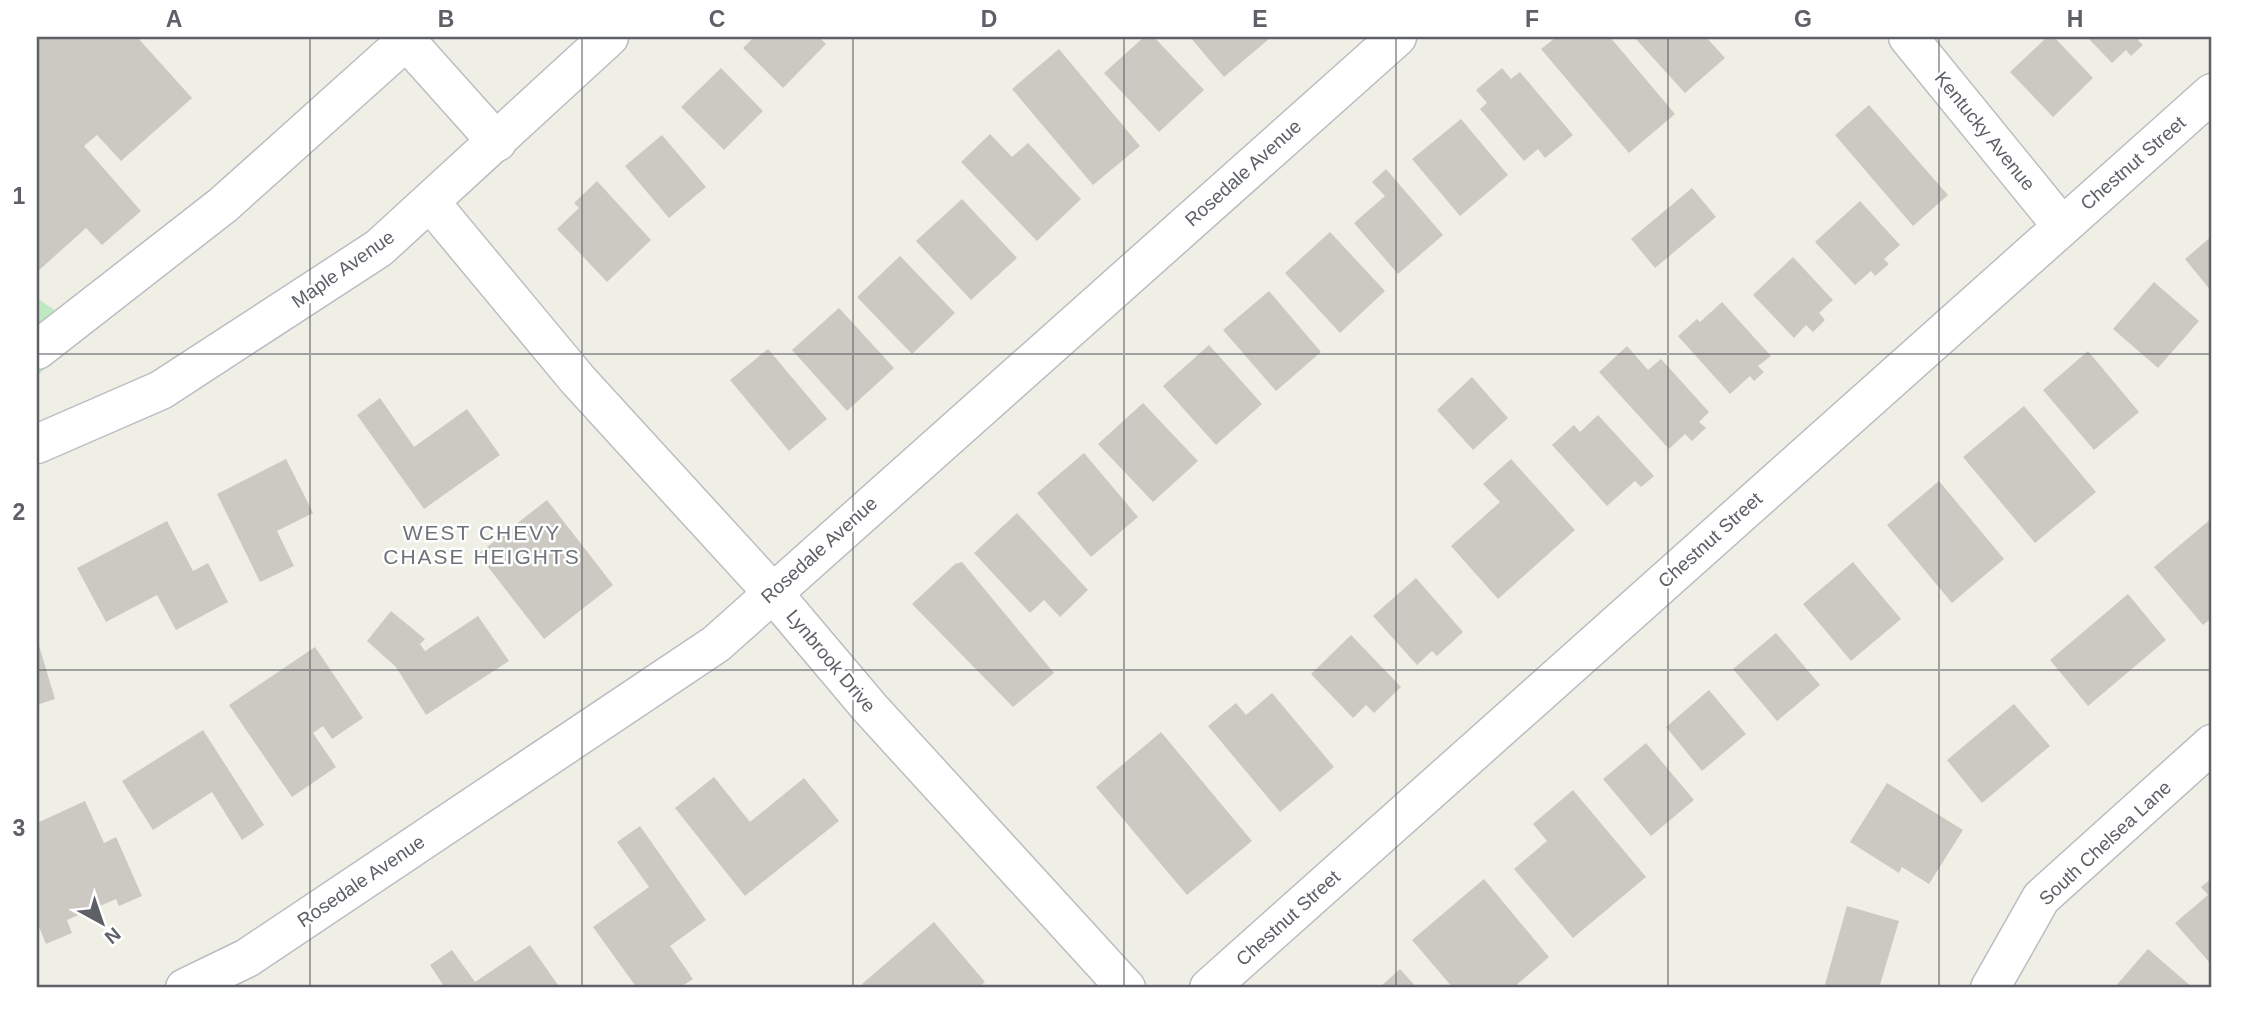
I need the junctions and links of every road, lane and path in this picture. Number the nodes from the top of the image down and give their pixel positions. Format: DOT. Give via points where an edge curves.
graph roads {
  1 [pos="609,37"];
  2 [pos="1397,37"];
  3 [pos="1908,37"];
  4 [pos="405,39"];
  5 [pos="2212,93"];
  6 [pos="497,142"];
  7 [pos="430,202"];
  8 [pos="2062,226"];
  9 [pos="37,351"];
  10 [pos="37,444"];
  11 [pos="772,592"];
  12 [pos="2212,744"];
  13 [pos="185,988"];
  14 [pos="1126,988"];
  15 [pos="1209,988"];
  16 [pos="1990,988"];
  1 -- 6 [label="street, Maple Avenue"];
  2 -- 11 [label="street, Rosedale Avenue"];
  3 -- 8 [label="street, Kentucky Avenue"];
  4 -- 6 [label="street"];
  4 -- 9 [label="street" via="223,205"];
  5 -- 8 [label="street, Chestnut Street"];
  6 -- 7 [label="street, Maple Avenue"];
  7 -- 10 [label="street, Maple Avenue" via="379,248 160,390"];
  7 -- 11 [label="street, Lynbrook Drive" via="578,380"];
  8 -- 15 [label="street, Chestnut Street"];
  11 -- 13 [label="street, Rosedale Avenue" via="693,659 247,958"];
  11 -- 14 [label="street, Lynbrook Drive" via="870,708"];
  12 -- 16 [label="street, South Chelsea Lane" via="2041,898"];
}
